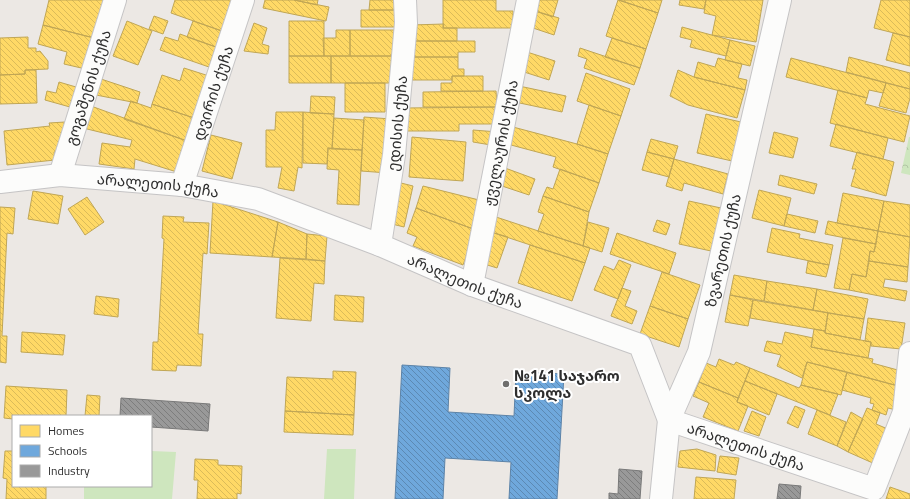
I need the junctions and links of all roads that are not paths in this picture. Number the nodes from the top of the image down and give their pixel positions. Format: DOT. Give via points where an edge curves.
graph roads {
  1 [pos="115,0"];
  2 [pos="244,0"];
  3 [pos="405,0"];
  4 [pos="528,0"];
  5 [pos="780,0"];
  6 [pos="60,174"];
  7 [pos="0,182"];
  8 [pos="182,185"];
  9 [pos="380,245"];
  10 [pos="472,285"];
  11 [pos="910,354"];
  12 [pos="669,420"];
  13 [pos="661,499"];
  1 -- 6 [label="street, გოგაშენის ქუჩა"];
  2 -- 8 [label="street, დვირის ქუჩა"];
  3 -- 9 [label="street, ედისის ქუჩა" via="406,23 394,155"];
  4 -- 10 [label="street, ჟველაურის ქუჩა"];
  5 -- 12 [label="street, ზვარეთის ქუჩა" via="699,352"];
  6 -- 7 [label="street, არალეთის ქუჩა"];
  6 -- 8 [label="street, არალეთის ქუჩა"];
  8 -- 9 [label="street, არალეთის ქუჩა" via="258,199"];
  9 -- 10 [label="street, არალეთის ქუჩა"];
  10 -- 12 [label="street, არალეთის ქუჩა" via="640,345"];
  11 -- 12 [label="street, არალეთის ქუჩა" via="904,412 874,489"];
  12 -- 13 [label="street, ზვარეთის ქუჩა"];
}
